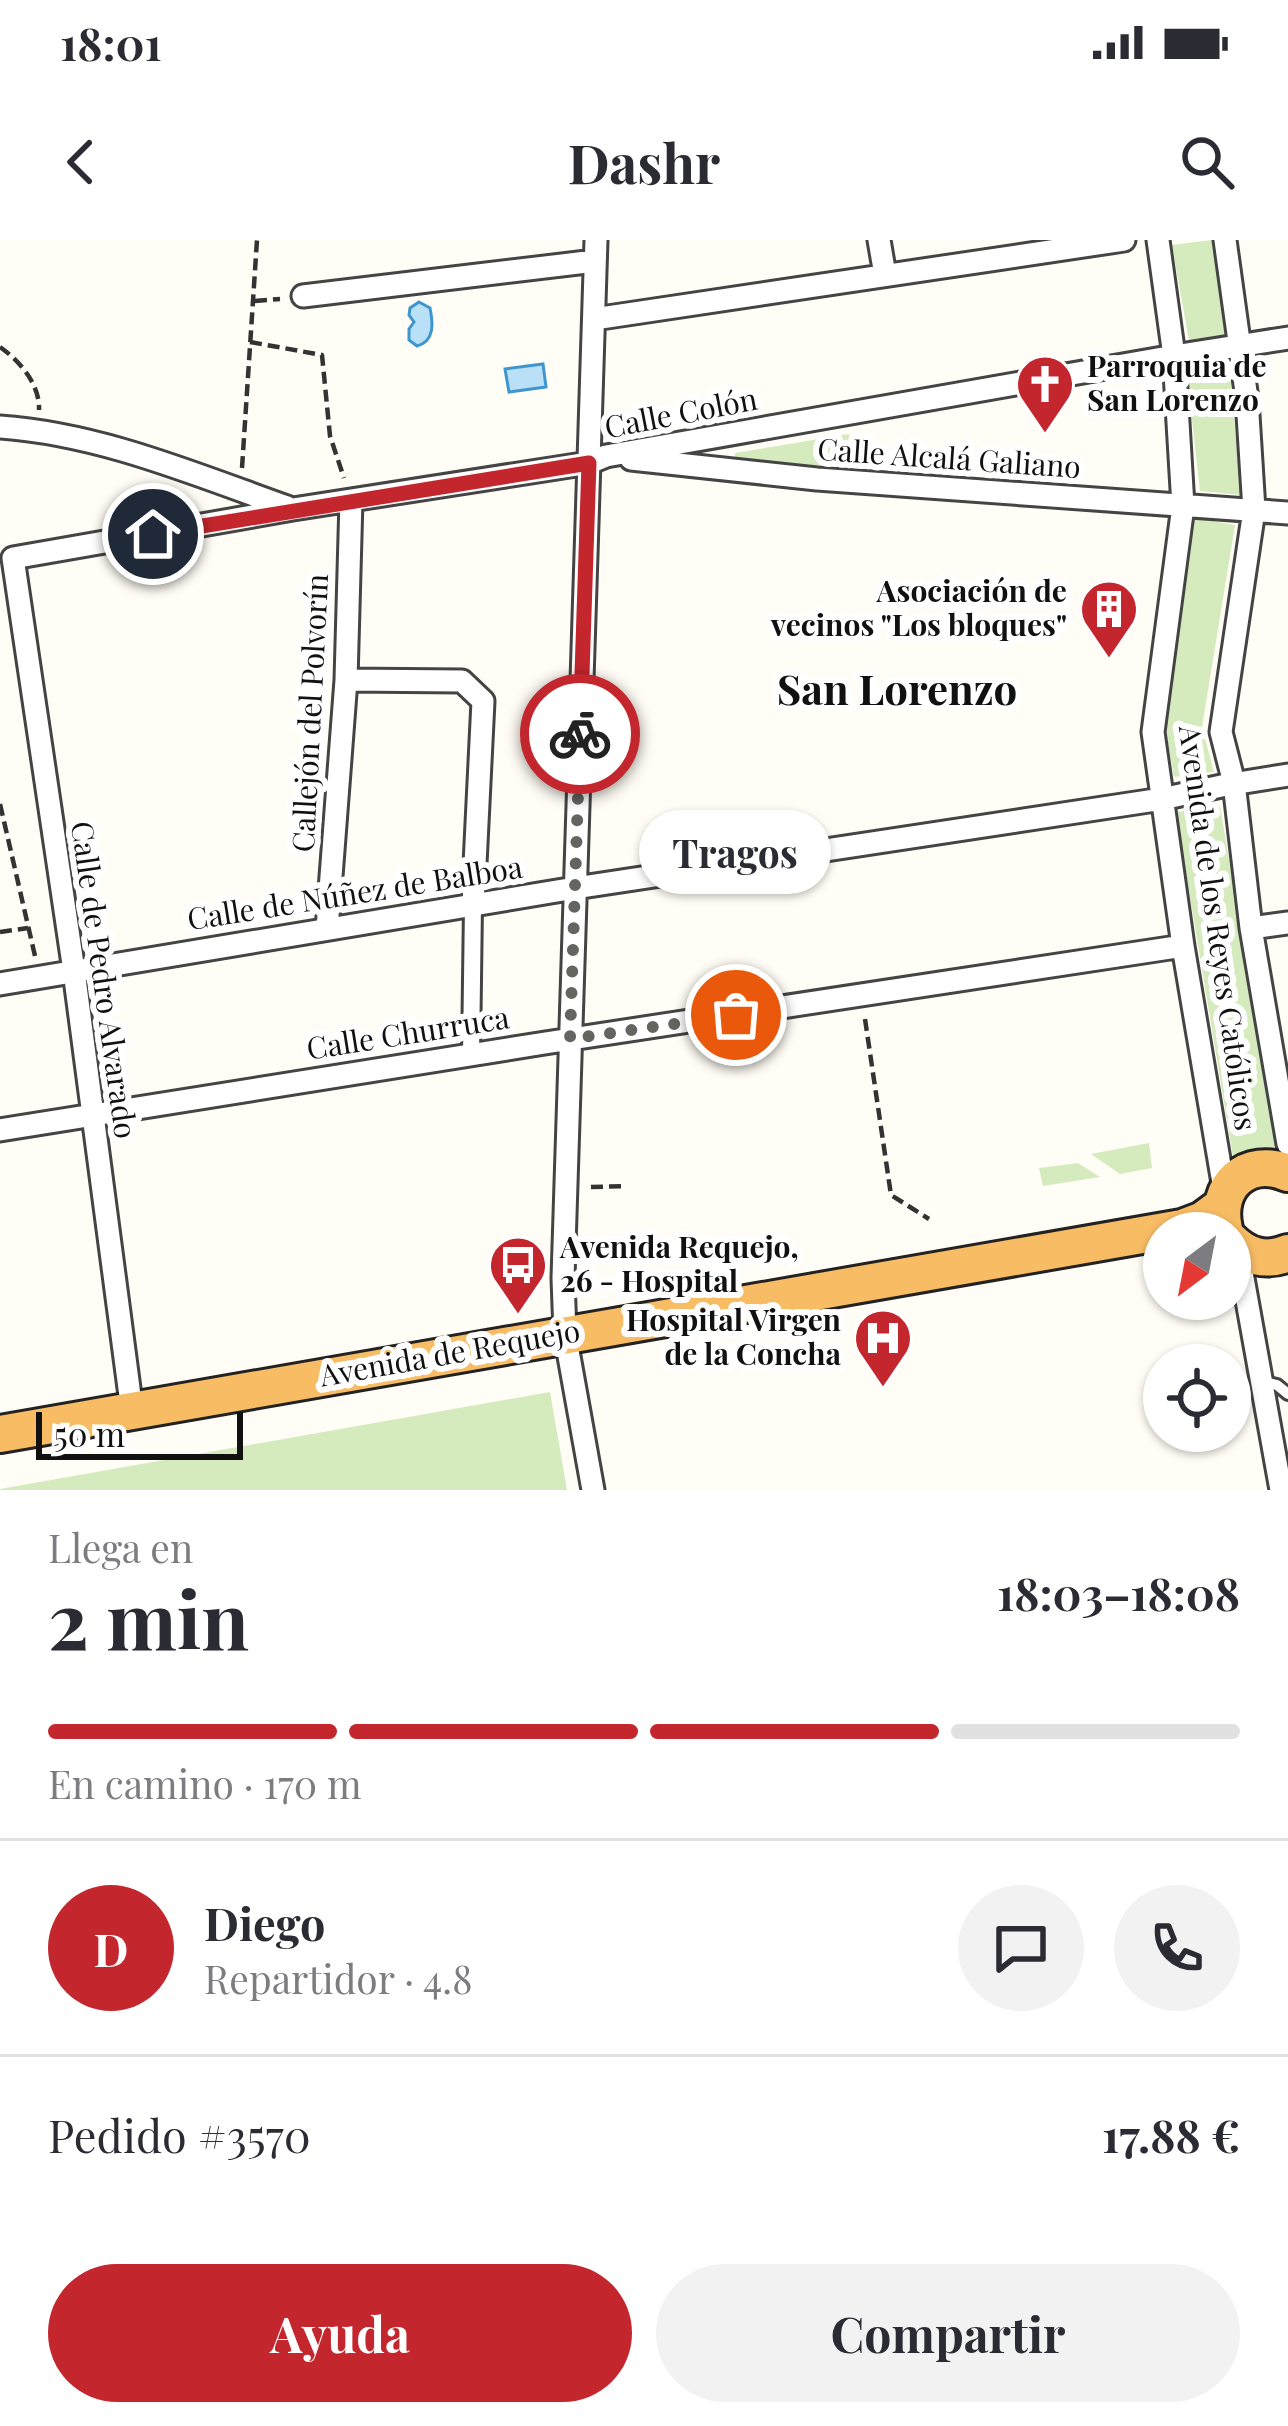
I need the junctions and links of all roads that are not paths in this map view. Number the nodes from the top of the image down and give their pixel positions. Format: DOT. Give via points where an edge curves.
graph roads {
  1 [pos="879,240"];
  2 [pos="1124,240"];
  3 [pos="1158,240"];
  4 [pos="1226,240"];
  5 [pos="596,250"];
  6 [pos="884,275"];
  7 [pos="304,296"];
  8 [pos="594,319"];
  9 [pos="1288,338"];
  10 [pos="1240,346"];
  11 [pos="1174,356"];
  12 [pos="0,427"];
  13 [pos="598,460"];
  14 [pos="351,500"];
  15 [pos="1183,506"];
  16 [pos="293,509"];
  17 [pos="1254,510"];
  18 [pos="1288,513"];
  19 [pos="13,558"];
  20 [pos="346,680"];
  21 [pos="1288,776"];
  22 [pos="1234,783"];
  23 [pos="1162,799"];
  24 [pos="575,888"];
  25 [pos="473,905"];
  26 [pos="1288,922"];
  27 [pos="1251,928"];
  28 [pos="327,929"];
  29 [pos="1183,946"];
  30 [pos="74,971"];
  31 [pos="0,984"];
  32 [pos="570,1039"];
  33 [pos="471,1055"];
  34 [pos="91,1115"];
  35 [pos="0,1130"];
  36 [pos="1288,1144"];
  37 [pos="1288,1174"];
  38 [pos="1224,1212"];
  39 [pos="1228,1212"];
  40 [pos="1143,1234"];
  41 [pos="1288,1253"];
  42 [pos="1251,1255"];
  43 [pos="1250,1320"];
  44 [pos="565,1334"];
  45 [pos="1261,1381"];
  46 [pos="1288,1394"];
  47 [pos="131,1411"];
  48 [pos="0,1434"];
  49 [pos="593,1490"];
  50 [pos="1281,1490"];
  1 -- 6 [label="street"];
  2 -- 6 [label="street"];
  3 -- 11 [label="street, Avenida de los Reyes Católicos"];
  4 -- 10 [label="street, Avenida de los Reyes Católicos"];
  5 -- 7 [label="street"];
  5 -- 8 [label="street"];
  6 -- 8 [label="street"];
  8 -- 13 [label="street"];
  9 -- 10 [label="street, Calle Colón"];
  10 -- 11 [label="street, Calle Colón"];
  10 -- 17 [label="street, Avenida de los Reyes Católicos"];
  11 -- 13 [label="street, Calle Colón"];
  11 -- 15 [label="street, Avenida de los Reyes Católicos"];
  12 -- 16 [label="street" via="116,447"];
  13 -- 14 [label="street, Calle Colón"];
  13 -- 15 [label="street, Calle Alcalá Galiano"];
  13 -- 24 [label="street"];
  14 -- 16 [label="street, Calle Colón"];
  14 -- 20 [label="street, Callejón del Polvorín"];
  15 -- 17 [label="street, Calle Alcalá Galiano"];
  15 -- 23 [label="street, Avenida de los Reyes Católicos" via="1154,732"];
  16 -- 19 [label="street, Calle Colón"];
  17 -- 18 [label="street, Calle Alcalá Galiano"];
  17 -- 22 [label="street, Avenida de los Reyes Católicos" via="1221,732"];
  19 -- 30 [label="street, Calle de Pedro Alvarado"];
  20 -- 25 [label="street" via="462,680 483,701"];
  20 -- 28 [label="street, Callejón del Polvorín"];
  21 -- 22 [label="street, Calle de Núñez de Balboa"];
  22 -- 23 [label="street, Calle de Núñez de Balboa"];
  22 -- 27 [label="street, Avenida de los Reyes Católicos"];
  23 -- 24 [label="street, Calle de Núñez de Balboa"];
  23 -- 29 [label="street, Avenida de los Reyes Católicos"];
  24 -- 25 [label="street, Calle de Núñez de Balboa"];
  24 -- 32 [label="street"];
  25 -- 28 [label="street, Calle de Núñez de Balboa"];
  25 -- 33 [label="street"];
  26 -- 27 [label="street"];
  27 -- 36 [label="street, Avenida de los Reyes Católicos"];
  28 -- 30 [label="street, Calle de Núñez de Balboa"];
  29 -- 32 [label="street, Calle Churruca"];
  29 -- 38 [label="street, Avenida de los Reyes Católicos"];
  30 -- 31 [label="street, Calle de Núñez de Balboa"];
  30 -- 34 [label="street, Calle de Pedro Alvarado"];
  32 -- 33 [label="street, Calle Churruca"];
  32 -- 44 [label="street"];
  33 -- 34 [label="street, Calle Churruca"];
  34 -- 35 [label="street, Calle Churruca"];
  34 -- 47 [label="street, Calle de Pedro Alvarado"];
  37 -- 39 [label="highway" via="1249,1171 1234,1181"];
  40 -- 44 [label="highway, Avenida de Requejo"];
  41 -- 42 [label="highway"];
  43 -- 45 [label="street, Avenida de los Reyes Católicos"];
  44 -- 47 [label="highway, Avenida de Requejo"];
  44 -- 49 [label="street"];
  45 -- 46 [label="lane"];
  45 -- 50 [label="street, Avenida de los Reyes Católicos"];
  47 -- 48 [label="highway, Avenida de Requejo"];
}
